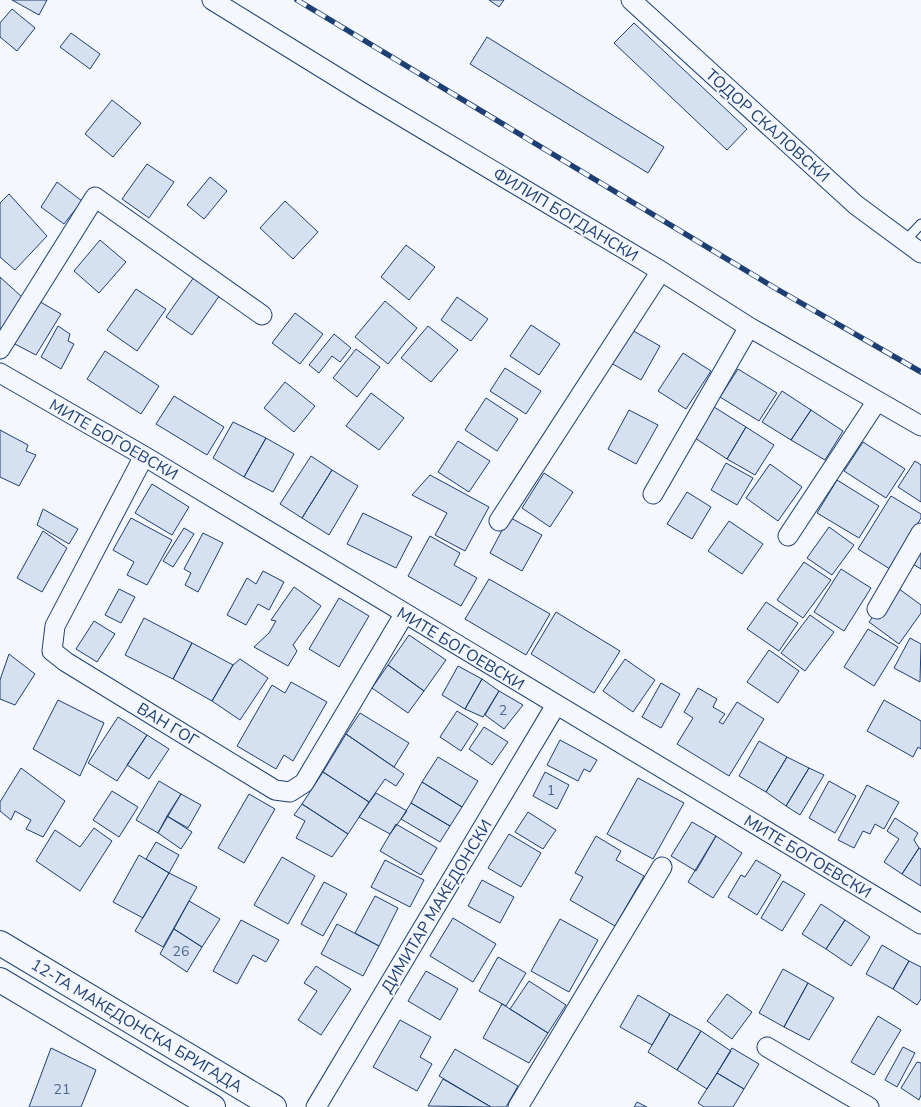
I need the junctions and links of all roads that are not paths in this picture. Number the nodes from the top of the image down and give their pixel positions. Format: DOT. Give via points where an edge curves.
graph roads {
  1 [pos="212,0"];
  2 [pos="634,1"];
  3 [pos="921,224"];
  4 [pos="905,240"];
  5 [pos="921,252"];
  6 [pos="661,271"];
  7 [pos="262,314"];
  8 [pos="750,327"];
  9 [pos="0,349"];
  10 [pos="0,372"];
  11 [pos="877,401"];
  12 [pos="921,426"];
  13 [pos="144,456"];
  14 [pos="653,494"];
  15 [pos="499,521"];
  16 [pos="921,533"];
  17 [pos="788,536"];
  18 [pos="877,609"];
  19 [pos="405,613"];
  20 [pos="556,705"];
  21 [pos="662,868"];
  22 [pos="921,924"];
  23 [pos="0,943"];
  24 [pos="0,980"];
  25 [pos="767,1047"];
  26 [pos="214,1107"];
  27 [pos="274,1107"];
  28 [pos="316,1107"];
  29 [pos="518,1107"];
  30 [pos="869,1107"];
  1 -- 6 [label="street, ФИЛИП БОГДАНСКИ"];
  2 -- 4 [label="street, ТОДОР СКАЛОВСКИ" via="856,205"];
  3 -- 4 [label="lane"];
  4 -- 5 [label="street, ТОДОР СКАЛОВСКИ"];
  6 -- 8 [label="street, ФИЛИП БОГДАНСКИ"];
  6 -- 15 [label="street"];
  7 -- 9 [label="street" via="95,197"];
  8 -- 11 [label="street, ФИЛИП БОГДАНСКИ"];
  8 -- 14 [label="street"];
  10 -- 13 [label="street, МИТЕ БОГОЕВСКИ"];
  11 -- 12 [label="street, ФИЛИП БОГДАНСКИ"];
  11 -- 17 [label="street"];
  13 -- 19 [label="street, МИТЕ БОГОЕВСКИ"];
  13 -- 19 [label="street, ВАН ГОГ" via="55,626 52,651 275,790 290,792 304,783"];
  16 -- 18 [label="street"];
  19 -- 20 [label="street, МИТЕ БОГОЕВСКИ"];
  20 -- 22 [label="street, МИТЕ БОГОЕВСКИ"];
  20 -- 28 [label="street, ДИМИТАР МАКЕДОНСКИ"];
  21 -- 29 [label="street"];
  23 -- 27 [label="street, 12-ТА МАКЕДОНСКА БРИГАДА"];
  24 -- 26 [label="street, 12-ТА МАКЕДОНСКА БРИГАДА"];
  25 -- 30 [label="street"];
}
